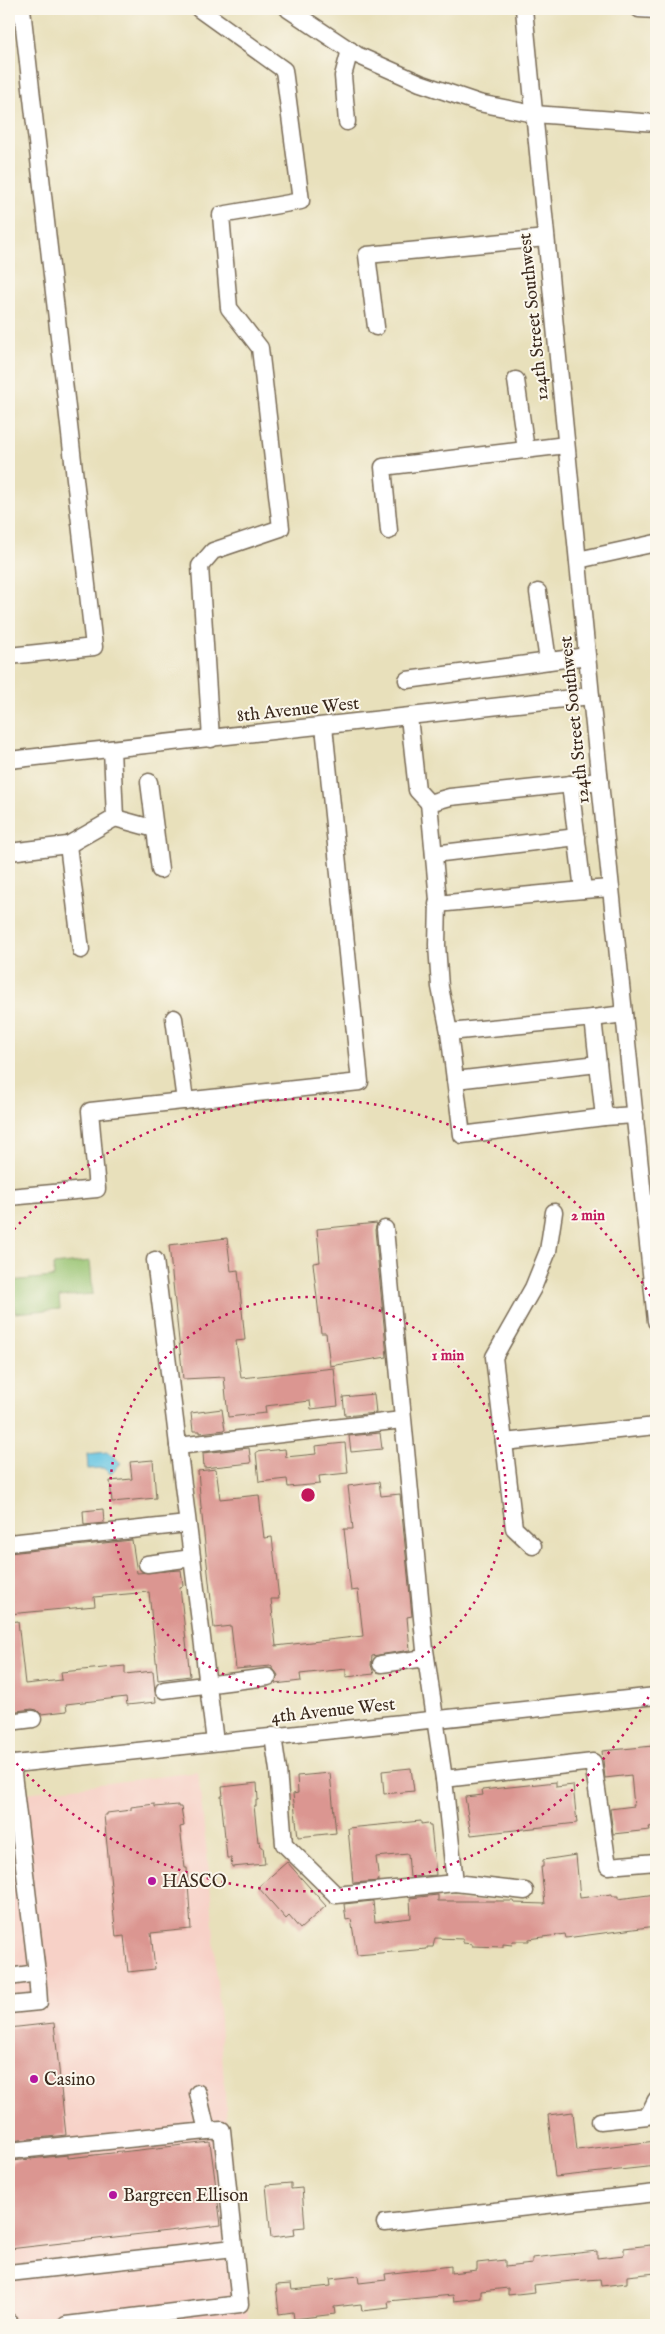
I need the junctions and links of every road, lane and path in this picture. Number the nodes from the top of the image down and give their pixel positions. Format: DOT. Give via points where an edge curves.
graph roads {
  1 [pos="22,9"];
  2 [pos="288,9"];
  3 [pos="524,9"];
  4 [pos="639,9"];
  5 [pos="203,10"];
  6 [pos="656,10"];
  7 [pos="350,50"];
  8 [pos="534,114"];
  9 [pos="347,122"];
  10 [pos="656,123"];
  11 [pos="546,238"];
  12 [pos="376,327"];
  13 [pos="516,380"];
  14 [pos="566,446"];
  15 [pos="526,450"];
  16 [pos="389,531"];
  17 [pos="656,543"];
  18 [pos="578,560"];
  19 [pos="538,592"];
  20 [pos="9,656"];
  21 [pos="587,656"];
  22 [pos="548,661"];
  23 [pos="407,680"];
  24 [pos="591,696"];
  25 [pos="409,717"];
  26 [pos="324,726"];
  27 [pos="211,739"];
  28 [pos="112,749"];
  29 [pos="9,760"];
  30 [pos="600,781"];
  31 [pos="149,782"];
  32 [pos="570,784"];
  33 [pos="429,803"];
  34 [pos="115,818"];
  35 [pos="155,828"];
  36 [pos="577,837"];
  37 [pos="68,845"];
  38 [pos="9,852"];
  39 [pos="434,854"];
  40 [pos="160,870"];
  41 [pos="611,888"];
  42 [pos="583,890"];
  43 [pos="438,904"];
  44 [pos="81,950"];
  45 [pos="624,1014"];
  46 [pos="174,1018"];
  47 [pos="593,1018"];
  48 [pos="449,1032"];
  49 [pos="598,1064"];
  50 [pos="455,1080"];
  51 [pos="185,1101"];
  52 [pos="634,1115"];
  53 [pos="604,1117"];
  54 [pos="9,1197"];
  55 [pos="554,1212"];
  56 [pos="385,1229"];
  57 [pos="155,1260"];
  58 [pos="656,1321"];
  59 [pos="402,1420"];
  60 [pos="656,1426"];
  61 [pos="504,1442"];
  62 [pos="178,1446"];
  63 [pos="188,1524"];
  64 [pos="9,1543"];
  65 [pos="533,1546"];
  66 [pos="192,1558"];
  67 [pos="147,1564"];
  68 [pos="426,1658"];
  69 [pos="381,1664"];
  70 [pos="268,1676"];
  71 [pos="209,1684"];
  72 [pos="164,1690"];
  73 [pos="656,1696"];
  74 [pos="33,1720"];
  75 [pos="434,1720"];
  76 [pos="9,1722"];
  77 [pos="273,1736"];
  78 [pos="215,1742"];
  79 [pos="10,1765"];
  80 [pos="444,1779"];
  81 [pos="656,1862"];
  82 [pos="455,1883"];
  83 [pos="525,1891"];
  84 [pos="37,1973"];
  85 [pos="9,1977"];
  86 [pos="9,2005"];
  87 [pos="198,2093"];
  88 [pos="656,2100"];
  89 [pos="600,2121"];
  90 [pos="207,2131"];
  91 [pos="9,2151"];
  92 [pos="656,2193"];
  93 [pos="385,2223"];
  94 [pos="234,2248"];
  95 [pos="9,2273"];
  96 [pos="159,2320"];
  97 [pos="9,2322"];
  98 [pos="124,2322"];
  99 [pos="12,2325"];
  100 [pos="66,2325"];
  1 -- 20 [label="street" via="94,647"];
  2 -- 7 [label="street"];
  3 -- 8 [label="street, 124th Street Southwest"];
  4 -- 6 [label="street"];
  5 -- 27 [label="street" via="284,70 301,201 221,215 229,308 260,348 280,528 213,551 200,566"];
  7 -- 8 [label="street" via="420,83 480,103"];
  7 -- 9 [label="street" via="343,76"];
  8 -- 10 [label="street"];
  8 -- 11 [label="street, 124th Street Southwest"];
  11 -- 12 [label="street" via="367,255"];
  11 -- 14 [label="street, 124th Street Southwest"];
  13 -- 15 [label="street"];
  14 -- 15 [label="street"];
  14 -- 18 [label="street, 124th Street Southwest"];
  15 -- 16 [label="street" via="383,467"];
  17 -- 18 [label="street"];
  18 -- 21 [label="street, 124th Street Southwest"];
  19 -- 22 [label="street"];
  21 -- 22 [label="street"];
  21 -- 24 [label="street, 124th Street Southwest"];
  22 -- 23 [label="street"];
  24 -- 25 [label="street, 8th Avenue West"];
  24 -- 30 [label="street, 124th Street Southwest"];
  25 -- 26 [label="street, 8th Avenue West"];
  25 -- 33 [label="street" via="417,790"];
  26 -- 27 [label="street, 8th Avenue West"];
  26 -- 51 [label="street" via="360,1082"];
  27 -- 28 [label="street, 8th Avenue West"];
  28 -- 29 [label="street, 8th Avenue West"];
  28 -- 34 [label="street"];
  30 -- 32 [label="street"];
  30 -- 41 [label="street, 124th Street Southwest"];
  31 -- 35 [label="street"];
  32 -- 33 [label="street" via="450,797"];
  32 -- 36 [label="street"];
  33 -- 39 [label="street"];
  34 -- 35 [label="street"];
  34 -- 37 [label="street"];
  35 -- 40 [label="street"];
  36 -- 39 [label="street"];
  36 -- 42 [label="street"];
  37 -- 38 [label="street"];
  37 -- 44 [label="street"];
  39 -- 43 [label="street"];
  41 -- 42 [label="street"];
  41 -- 45 [label="street, 124th Street Southwest"];
  42 -- 43 [label="street"];
  43 -- 48 [label="street" via="440,987"];
  45 -- 47 [label="street"];
  45 -- 52 [label="street, 124th Street Southwest"];
  46 -- 51 [label="street"];
  47 -- 48 [label="street"];
  47 -- 49 [label="street"];
  48 -- 50 [label="street"];
  49 -- 50 [label="street"];
  49 -- 53 [label="street"];
  50 -- 53 [label="street" via="462,1135"];
  51 -- 54 [label="street" via="90,1111 98,1189"];
  52 -- 53 [label="street"];
  52 -- 58 [label="street, 124th Street Southwest"];
  55 -- 61 [label="street" via="548,1251 533,1288 494,1357"];
  56 -- 59 [label="street"];
  57 -- 62 [label="street"];
  59 -- 62 [label="street"];
  59 -- 68 [label="street"];
  60 -- 61 [label="street"];
  61 -- 65 [label="street" via="514,1528"];
  62 -- 63 [label="street"];
  63 -- 64 [label="street"];
  63 -- 66 [label="street"];
  66 -- 67 [label="street"];
  66 -- 71 [label="street"];
  68 -- 69 [label="street"];
  68 -- 75 [label="street"];
  70 -- 71 [label="street"];
  71 -- 72 [label="street"];
  71 -- 78 [label="street"];
  73 -- 75 [label="street, 4th Avenue West"];
  74 -- 76 [label="street"];
  75 -- 77 [label="street, 4th Avenue West"];
  75 -- 80 [label="street"];
  77 -- 78 [label="street, 4th Avenue West"];
  77 -- 82 [label="street" via="284,1844 336,1895"];
  78 -- 79 [label="street, 4th Avenue West"];
  79 -- 84 [label="street"];
  80 -- 81 [label="street" via="593,1762 608,1866"];
  80 -- 82 [label="street"];
  82 -- 83 [label="street"];
  84 -- 85 [label="street"];
  84 -- 86 [label="street" via="39,2002"];
  87 -- 90 [label="street"];
  88 -- 89 [label="street" via="648,2116"];
  90 -- 91 [label="street"];
  90 -- 94 [label="street" via="222,2130"];
  92 -- 93 [label="street"];
  94 -- 95 [label="street"];
  94 -- 96 [label="street" via="240,2304"];
  96 -- 98 [label="street"];
  97 -- 99 [label="street"];
  98 -- 100 [label="street"];
}
